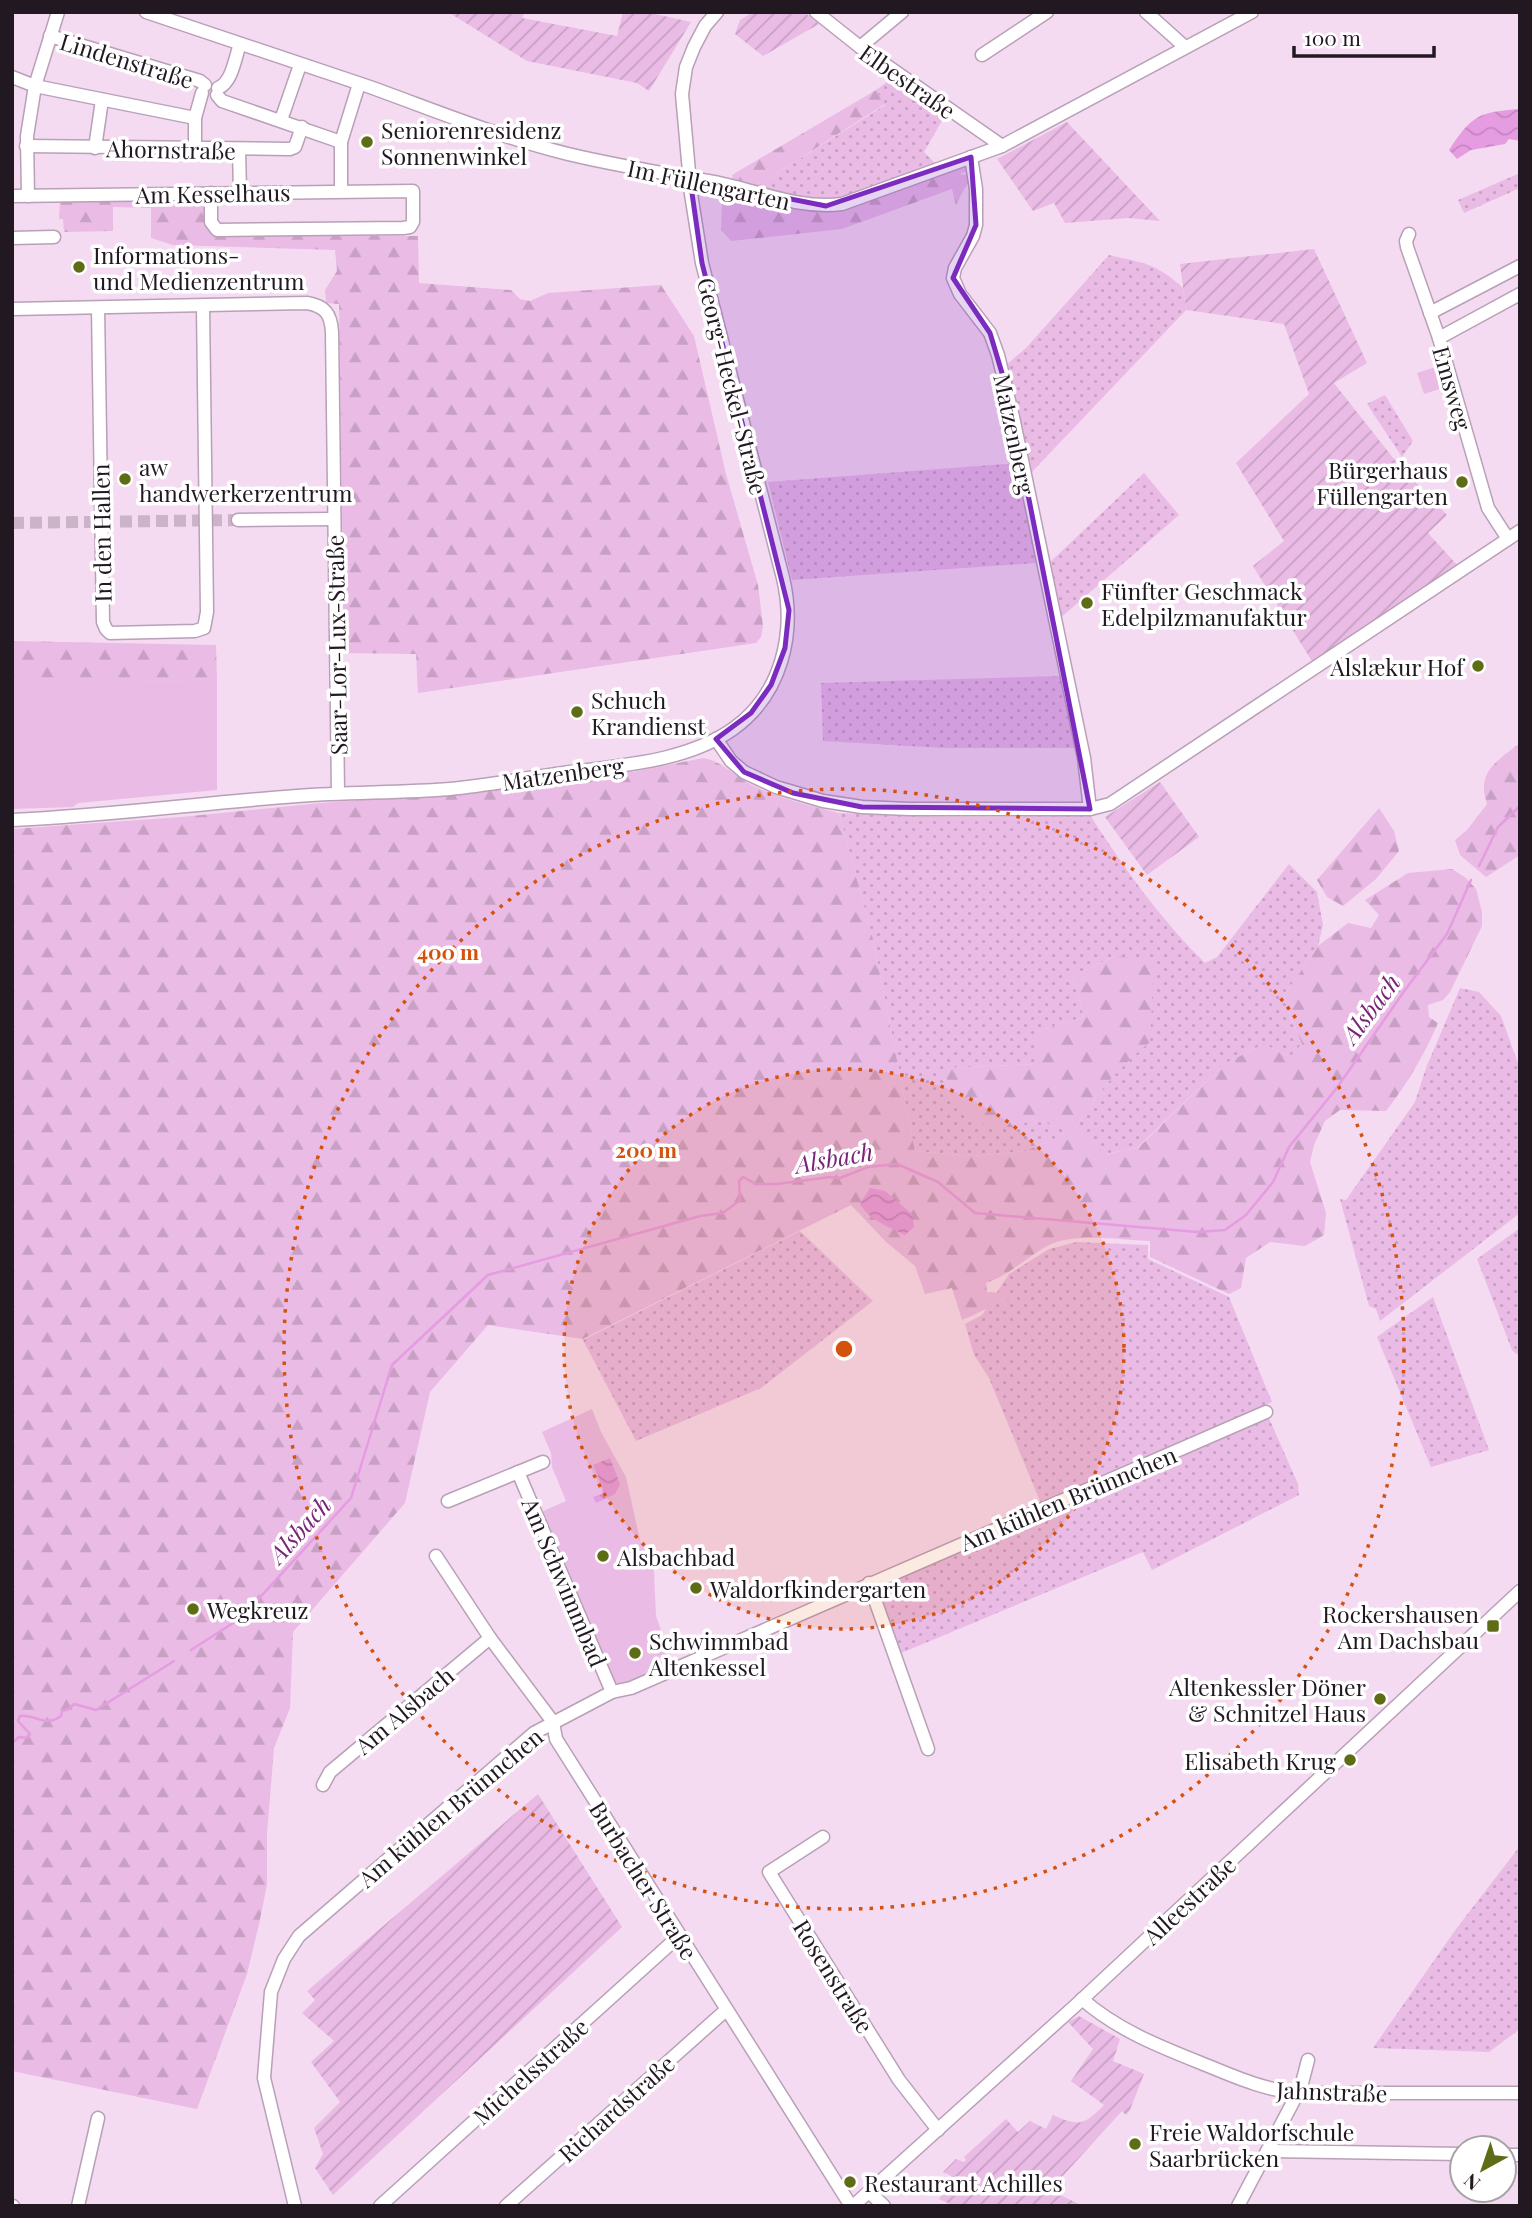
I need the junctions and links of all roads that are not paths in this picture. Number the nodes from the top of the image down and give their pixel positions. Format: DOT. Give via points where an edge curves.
graph roads {
  1 [pos="58,12"];
  2 [pos="146,12"];
  3 [pos="717,12"];
  4 [pos="816,12"];
  5 [pos="902,12"];
  6 [pos="1047,12"];
  7 [pos="1146,12"];
  8 [pos="1252,12"];
  9 [pos="50,36"];
  10 [pos="240,44"];
  11 [pos="860,47"];
  12 [pos="1185,47"];
  13 [pos="982,55"];
  14 [pos="300,65"];
  15 [pos="12,76"];
  16 [pos="36,82"];
  17 [pos="359,84"];
  18 [pos="203,89"];
  19 [pos="217,92"];
  20 [pos="102,100"];
  21 [pos="195,118"];
  22 [pos="281,120"];
  23 [pos="303,128"];
  24 [pos="341,142"];
  25 [pos="26,146"];
  26 [pos="1002,146"];
  27 [pos="95,148"];
  28 [pos="195,149"];
  29 [pos="239,149"];
  30 [pos="971,157"];
  31 [pos="690,179"];
  32 [pos="341,191"];
  33 [pos="240,192"];
  34 [pos="211,193"];
  35 [pos="12,196"];
  36 [pos="28,196"];
  37 [pos="1409,234"];
  38 [pos="54,237"];
  39 [pos="12,238"];
  40 [pos="1520,266"];
  41 [pos="1520,294"];
  42 [pos="203,306"];
  43 [pos="98,308"];
  44 [pos="12,309"];
  45 [pos="1430,313"];
  46 [pos="1438,338"];
  47 [pos="334,519"];
  48 [pos="238,520"];
  49 [pos="1520,531"];
  50 [pos="1508,539"];
  51 [pos="716,739"];
  52 [pos="338,793"];
  53 [pos="1090,809"];
  54 [pos="12,820"];
  55 [pos="1266,1412"];
  56 [pos="542,1462"];
  57 [pos="518,1472"];
  58 [pos="448,1501"];
  59 [pos="436,1556"];
  60 [pos="869,1583"];
  61 [pos="1520,1591"];
  62 [pos="490,1638"];
  63 [pos="612,1692"];
  64 [pos="553,1722"];
  65 [pos="928,1749"];
  66 [pos="323,1785"];
  67 [pos="822,1837"];
  68 [pos="679,1936"];
  69 [pos="1082,1999"];
  70 [pos="726,2010"];
  71 [pos="1308,2060"];
  72 [pos="1298,2093"];
  73 [pos="1520,2093"];
  74 [pos="98,2118"];
  75 [pos="938,2130"];
  76 [pos="1267,2151"];
  77 [pos="1448,2154"];
  78 [pos="869,2192"];
  79 [pos="78,2206"];
  80 [pos="295,2206"];
  81 [pos="380,2206"];
  82 [pos="506,2206"];
  83 [pos="852,2206"];
  84 [pos="884,2206"];
  85 [pos="1238,2206"];
  1 -- 9 [label="street"];
  2 -- 10 [label="street, Im Füllengarten"];
  3 -- 31 [label="street, Georg-Heckel-Straße" via="694,47 684,80"];
  4 -- 11 [label="street, Elbestraße"];
  5 -- 11 [label="street"];
  6 -- 13 [label="street"];
  7 -- 12 [label="street"];
  8 -- 12 [label="street, Im Füllengarten"];
  9 -- 16 [label="street"];
  9 -- 18 [label="street, Lindenstraße" via="200,81"];
  10 -- 14 [label="street, Im Füllengarten"];
  10 -- 19 [label="street" via="228,81"];
  11 -- 26 [label="street, Elbestraße"];
  12 -- 26 [label="street, Im Füllengarten"];
  14 -- 17 [label="street, Im Füllengarten"];
  14 -- 22 [label="street"];
  15 -- 16 [label="street"];
  16 -- 20 [label="street"];
  16 -- 25 [label="street"];
  17 -- 24 [label="street"];
  17 -- 31 [label="street, Im Füllengarten" via="566,154"];
  18 -- 19 [label="street, Lindenstraße" via="209,99"];
  18 -- 21 [label="street"];
  19 -- 22 [label="street, Lindenstraße" via="222,100"];
  20 -- 21 [label="street"];
  20 -- 27 [label="street"];
  21 -- 28 [label="street"];
  22 -- 23 [label="street, Lindenstraße"];
  23 -- 24 [label="street, Lindenstraße"];
  23 -- 29 [label="street, Ahornstraße" via="295,147"];
  24 -- 32 [label="street"];
  25 -- 27 [label="street, Ahornstraße"];
  25 -- 36 [label="street"];
  26 -- 30 [label="street, Im Füllengarten"];
  27 -- 28 [label="street, Ahornstraße"];
  28 -- 29 [label="street, Ahornstraße"];
  29 -- 33 [label="street"];
  30 -- 31 [label="street, Im Füllengarten" via="842,204 825,206"];
  30 -- 53 [label="street, Matzenberg" via="976,225 953,278 990,333 1008,393 1084,758"];
  31 -- 51 [label="street, Georg-Heckel-Straße" via="702,263 789,610 785,648 771,685 751,713"];
  32 -- 33 [label="street, Am Kesselhaus"];
  32 -- 34 [label="street, Am Kesselhaus" via="413,191 413,222 403,228 217,230 211,222"];
  33 -- 34 [label="street, Am Kesselhaus"];
  34 -- 36 [label="street, Am Kesselhaus"];
  35 -- 36 [label="street, Am Kesselhaus"];
  37 -- 45 [label="street, Emsweg" via="1407,247"];
  38 -- 39 [label="street"];
  40 -- 45 [label="street"];
  41 -- 46 [label="street"];
  42 -- 43 [label="street, Saar-Lor-Lux-Straße"];
  42 -- 43 [label="street, In den Hallen" via="204,628 110,633 103,622"];
  42 -- 47 [label="street, Saar-Lor-Lux-Straße" via="307,303 322,308 331,318"];
  43 -- 44 [label="street, Saar-Lor-Lux-Straße"];
  45 -- 46 [label="street, Emsweg"];
  46 -- 50 [label="street, Emsweg" via="1488,508"];
  47 -- 48 [label="street"];
  47 -- 52 [label="street, Saar-Lor-Lux-Straße"];
  49 -- 50 [label="street"];
  50 -- 53 [label="street" via="1120,798"];
  51 -- 52 [label="street, Matzenberg" via="680,753 616,766 454,788"];
  51 -- 53 [label="street" via="744,772 823,800 909,809"];
  52 -- 54 [label="street, Matzenberg"];
  55 -- 60 [label="street, Am kühlen Brünnchen"];
  56 -- 57 [label="street, Am Schwimmbad"];
  57 -- 58 [label="street, Am Schwimmbad"];
  57 -- 63 [label="street, Am Schwimmbad"];
  59 -- 62 [label="street, Burbacher Straße"];
  60 -- 63 [label="street, Am kühlen Brünnchen" via="631,1688"];
  60 -- 65 [label="street"];
  61 -- 69 [label="street, Alleestraße"];
  62 -- 64 [label="street, Burbacher Straße"];
  62 -- 66 [label="street, Am Alsbach" via="330,1772"];
  63 -- 64 [label="street, Am kühlen Brünnchen"];
  64 -- 68 [label="street, Burbacher Straße" via="556,1740"];
  64 -- 80 [label="street, Am kühlen Brünnchen" via="534,1733 371,1872 299,1936 284,1959 271,1992 264,2078"];
  67 -- 75 [label="street, Rosenstraße" via="769,1871 899,2080"];
  68 -- 70 [label="street, Burbacher Straße"];
  68 -- 81 [label="street, Michelsstraße"];
  69 -- 72 [label="street, Jahnstraße" via="1102,2017 1159,2046 1250,2084"];
  69 -- 75 [label="street, Alleestraße"];
  70 -- 82 [label="street, Richardstraße"];
  70 -- 83 [label="street, Burbacher Straße"];
  71 -- 72 [label="street"];
  72 -- 73 [label="street, Jahnstraße"];
  72 -- 76 [label="street"];
  74 -- 79 [label="street"];
  75 -- 78 [label="street, Alleestraße"];
  76 -- 77 [label="street"];
  76 -- 85 [label="street"];
  78 -- 83 [label="street, Alleestraße"];
  78 -- 84 [label="street"];
}
